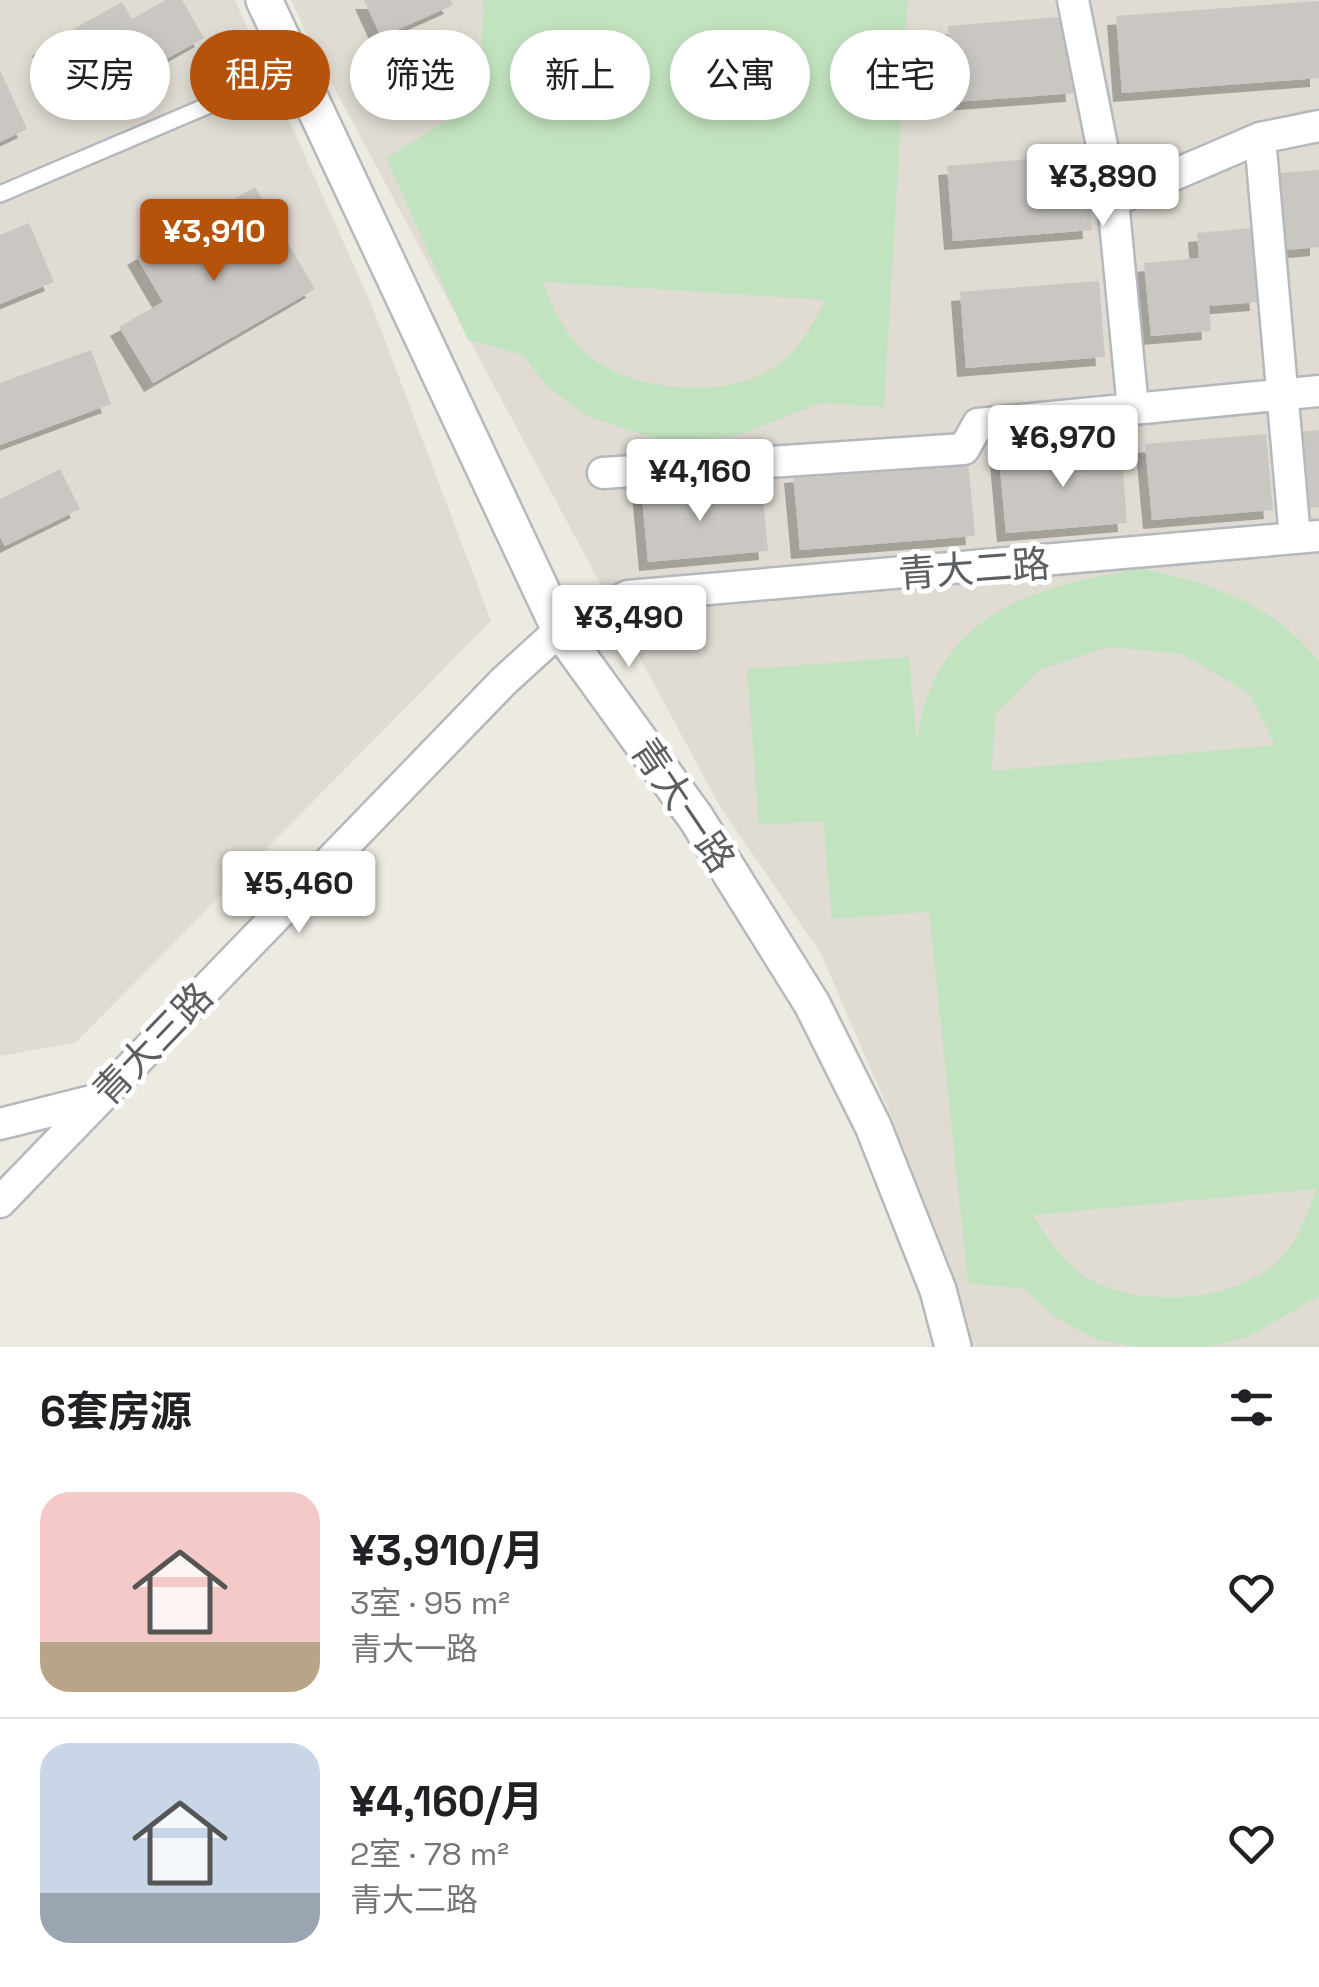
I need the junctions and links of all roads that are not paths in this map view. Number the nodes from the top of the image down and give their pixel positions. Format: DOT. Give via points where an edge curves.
graph roads {
  1 [pos="264,0"];
  2 [pos="1073,0"];
  3 [pos="278,30"];
  4 [pos="190,113"];
  5 [pos="320,120"];
  6 [pos="1319,126"];
  7 [pos="1260,138"];
  8 [pos="0,194"];
  9 [pos="1113,201"];
  10 [pos="1319,392"];
  11 [pos="1283,394"];
  12 [pos="1133,408"];
  13 [pos="603,473"];
  14 [pos="1311,539"];
  15 [pos="560,630"];
  16 [pos="100,1099"];
  17 [pos="0,1124"];
  18 [pos="0,1202"];
  19 [pos="953,1347"];
  1 -- 3 [label="street, 青大一路"];
  2 -- 9 [label="street"];
  4 -- 8 [label="lane"];
  5 -- 15 [label="street, 青大一路"];
  6 -- 7 [label="street"];
  7 -- 9 [label="street"];
  7 -- 11 [label="street"];
  9 -- 12 [label="street"];
  10 -- 11 [label="street"];
  11 -- 12 [label="street"];
  11 -- 14 [label="street"];
  12 -- 13 [label="street" via="978,424 964,449"];
  14 -- 15 [label="street, 青大三路" via="628,596"];
  15 -- 16 [label="street, 青大三路"];
  15 -- 19 [label="street, 青大一路" via="696,818 812,1004 873,1126 938,1290"];
  16 -- 17 [label="street"];
  16 -- 18 [label="street, 青大三路"];
}
